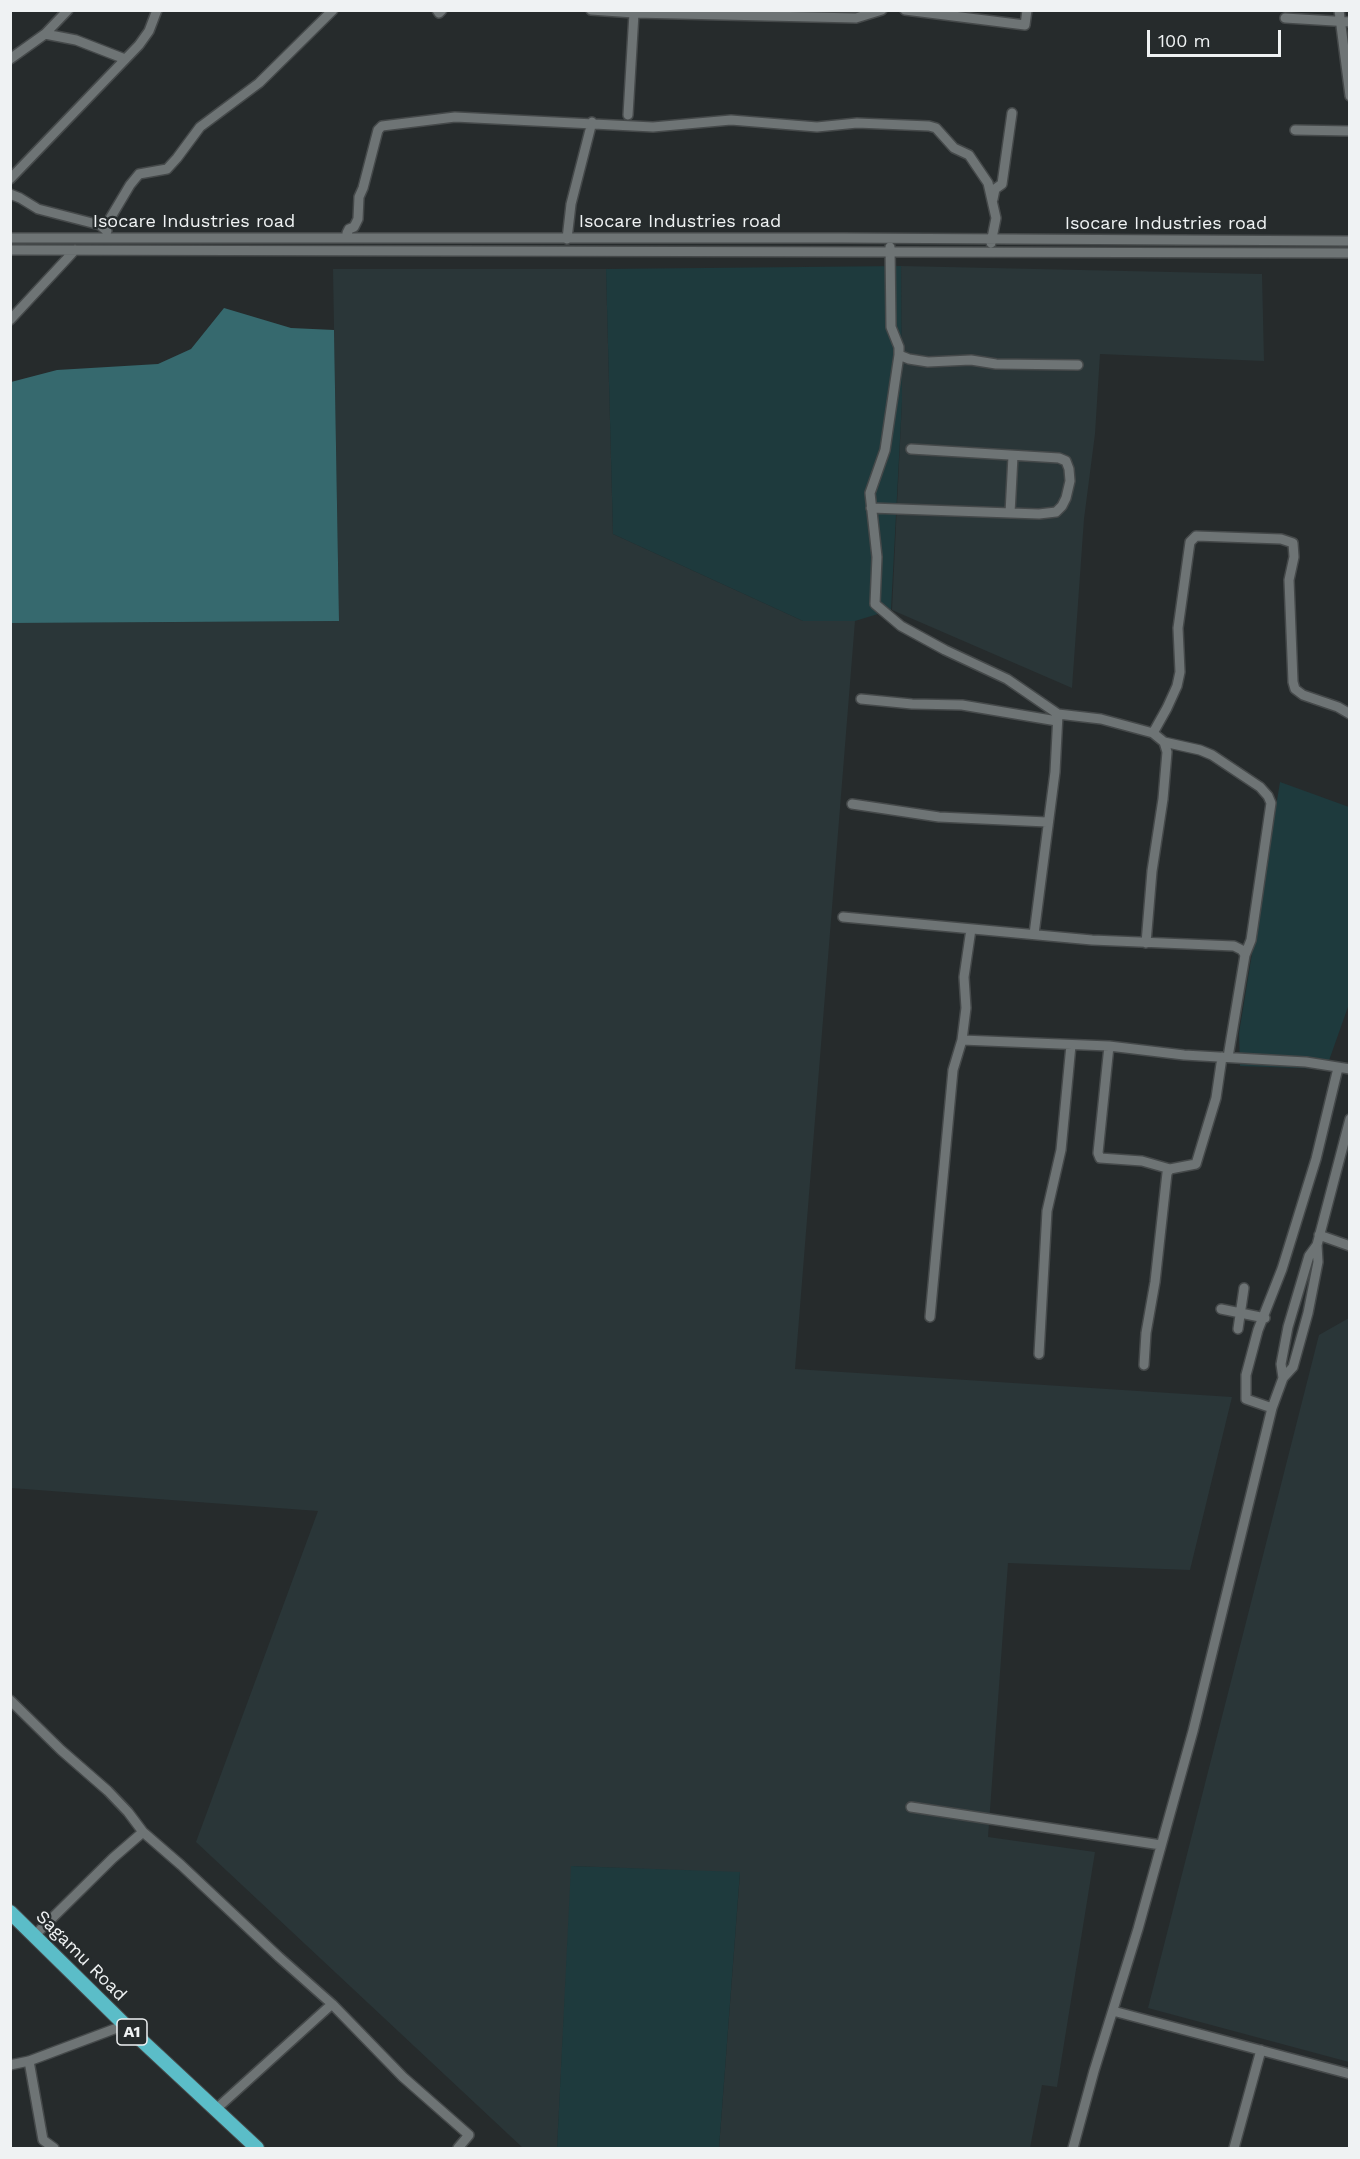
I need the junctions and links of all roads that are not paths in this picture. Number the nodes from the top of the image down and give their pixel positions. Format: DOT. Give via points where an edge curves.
graph roads {
  1 [pos="68,10"];
  2 [pos="157,10"];
  3 [pos="333,10"];
  4 [pos="437,10"];
  5 [pos="442,10"];
  6 [pos="591,10"];
  7 [pos="882,10"];
  8 [pos="905,10"];
  9 [pos="1027,10"];
  10 [pos="1339,10"];
  11 [pos="634,13"];
  12 [pos="1285,18"];
  13 [pos="1345,22"];
  14 [pos="45,34"];
  15 [pos="10,59"];
  16 [pos="125,59"];
  17 [pos="1350,96"];
  18 [pos="1012,113"];
  19 [pos="628,115"];
  20 [pos="592,122"];
  21 [pos="1295,130"];
  22 [pos="1350,131"];
  23 [pos="10,179"];
  24 [pos="10,194"];
  25 [pos="993,199"];
  26 [pos="105,227"];
  27 [pos="10,238"];
  28 [pos="111,238"];
  29 [pos="349,238"];
  30 [pos="317,239"];
  31 [pos="567,239"];
  32 [pos="890,239"];
  33 [pos="992,240"];
  34 [pos="1350,241"];
  35 [pos="10,250"];
  36 [pos="75,250"];
  37 [pos="318,251"];
  38 [pos="890,252"];
  39 [pos="991,252"];
  40 [pos="1350,254"];
  41 [pos="10,320"];
  42 [pos="899,355"];
  43 [pos="1078,365"];
  44 [pos="911,449"];
  45 [pos="1013,456"];
  46 [pos="871,508"];
  47 [pos="1010,513"];
  48 [pos="861,699"];
  49 [pos="1350,714"];
  50 [pos="1057,718"];
  51 [pos="1153,733"];
  52 [pos="1164,742"];
  53 [pos="852,804"];
  54 [pos="1047,822"];
  55 [pos="843,917"];
  56 [pos="971,929"];
  57 [pos="1034,934"];
  58 [pos="1146,943"];
  59 [pos="1245,956"];
  60 [pos="962,1040"];
  61 [pos="1071,1045"];
  62 [pos="1109,1046"];
  63 [pos="1225,1057"];
  64 [pos="1338,1068"];
  65 [pos="1350,1069"];
  66 [pos="1350,1119"];
  67 [pos="1170,1169"];
  68 [pos="1318,1240"];
  69 [pos="1350,1246"];
  70 [pos="1244,1288"];
  71 [pos="1221,1309"];
  72 [pos="1239,1313"];
  73 [pos="930,1317"];
  74 [pos="1264,1318"];
  75 [pos="1238,1329"];
  76 [pos="1039,1354"];
  77 [pos="1144,1365"];
  78 [pos="1283,1378"];
  79 [pos="1272,1408"];
  80 [pos="10,1700"];
  81 [pos="911,1807"];
  82 [pos="143,1832"];
  83 [pos="1161,1845"];
  84 [pos="10,1912"];
  85 [pos="34,1936"];
  86 [pos="332,2004"];
  87 [pos="1113,2011"];
  88 [pos="124,2025"];
  89 [pos="1261,2050"];
  90 [pos="30,2061"];
  91 [pos="10,2065"];
  92 [pos="1350,2074"];
  93 [pos="215,2110"];
  94 [pos="42,2144"];
  95 [pos="54,2148"];
  96 [pos="257,2148"];
  97 [pos="458,2148"];
  98 [pos="1073,2148"];
  99 [pos="1234,2148"];
  1 -- 14 [label="street"];
  2 -- 16 [label="street" via="149,31"];
  3 -- 26 [label="street" via="259,83 200,128 166,169 139,174"];
  4 -- 5 [label="street"];
  6 -- 11 [label="street"];
  7 -- 11 [label="street" via="856,18"];
  8 -- 9 [label="street" via="1025,25"];
  10 -- 13 [label="street"];
  11 -- 19 [label="street"];
  12 -- 13 [label="street"];
  13 -- 17 [label="street"];
  14 -- 15 [label="street"];
  14 -- 16 [label="street" via="76,40"];
  16 -- 23 [label="street"];
  18 -- 25 [label="street" via="1002,184 995,189"];
  20 -- 25 [label="street" via="663,127 731,120 817,127 857,123 929,126 940,131 954,148 969,155 988,183"];
  20 -- 29 [label="street" via="455,117 382,126 359,196 358,219 347,233"];
  20 -- 31 [label="street" via="571,204"];
  21 -- 22 [label="street"];
  24 -- 26 [label="street" via="38,209"];
  25 -- 33 [label="street" via="996,228"];
  26 -- 28 [label="street"];
  27 -- 28 [label="street, Isocare Industries road"];
  28 -- 30 [label="street, Isocare Industries road"];
  29 -- 30 [label="street, Isocare Industries road"];
  29 -- 31 [label="street, Isocare Industries road"];
  30 -- 37 [label="street"];
  31 -- 32 [label="street, Isocare Industries road"];
  32 -- 33 [label="street, Isocare Industries road"];
  32 -- 38 [label="street"];
  33 -- 34 [label="street, Isocare Industries road"];
  33 -- 39 [label="street"];
  35 -- 36 [label="street, Isocare Industries road"];
  36 -- 37 [label="street, Isocare Industries road"];
  36 -- 41 [label="street"];
  37 -- 38 [label="street, Isocare Industries road"];
  38 -- 39 [label="street, Isocare Industries road"];
  38 -- 42 [label="street" via="891,327"];
  39 -- 40 [label="street, Isocare Industries road"];
  42 -- 43 [label="street" via="928,362"];
  42 -- 46 [label="street" via="885,450 870,493"];
  44 -- 45 [label="street"];
  45 -- 47 [label="street"];
  45 -- 47 [label="street" via="1066,461 1070,481 1066,498 1056,512"];
  46 -- 47 [label="street"];
  46 -- 50 [label="street" via="877,557 875,604 901,626 1007,679"];
  48 -- 50 [label="street" via="962,705"];
  49 -- 51 [label="street" via="1295,689 1289,627 1293,543 1281,539 1196,536 1190,542 1178,628 1177,686"];
  50 -- 51 [label="street" via="1101,719"];
  50 -- 54 [label="street" via="1055,772"];
  51 -- 52 [label="street"];
  52 -- 58 [label="street" via="1167,752 1163,799"];
  52 -- 59 [label="street" via="1212,755 1260,787 1271,803 1251,940"];
  53 -- 54 [label="street" via="939,817"];
  54 -- 57 [label="street"];
  55 -- 56 [label="street"];
  56 -- 57 [label="street"];
  56 -- 60 [label="street" via="964,977"];
  57 -- 58 [label="street"];
  58 -- 59 [label="street" via="1226,945 1242,950"];
  59 -- 63 [label="street"];
  60 -- 61 [label="street"];
  60 -- 73 [label="street" via="952,1070"];
  61 -- 62 [label="street"];
  61 -- 76 [label="street" via="1061,1150 1047,1211"];
  62 -- 63 [label="street"];
  62 -- 67 [label="street" via="1100,1158 1142,1161"];
  63 -- 64 [label="street"];
  63 -- 67 [label="street" via="1196,1164"];
  64 -- 65 [label="street"];
  64 -- 74 [label="street" via="1316,1159"];
  66 -- 68 [label="street"];
  67 -- 77 [label="street"];
  68 -- 69 [label="street"];
  68 -- 78 [label="street" via="1288,1327 1281,1364"];
  68 -- 78 [label="street" via="1318,1262 1308,1312 1293,1367"];
  70 -- 72 [label="street"];
  71 -- 72 [label="street"];
  72 -- 74 [label="street"];
  72 -- 75 [label="street"];
  74 -- 79 [label="street" via="1246,1375 1246,1399"];
  78 -- 79 [label="street"];
  79 -- 83 [label="street"];
  80 -- 82 [label="street" via="108,1791"];
  81 -- 83 [label="street"];
  82 -- 85 [label="street"];
  82 -- 86 [label="street"];
  83 -- 87 [label="street"];
  84 -- 85 [label="highway, Sagamu Road / A1"];
  85 -- 88 [label="highway, Sagamu Road / A1"];
  86 -- 93 [label="street"];
  86 -- 97 [label="street" via="403,2077 469,2135"];
  87 -- 89 [label="street"];
  87 -- 98 [label="street"];
  88 -- 90 [label="street"];
  88 -- 93 [label="highway, Sagamu Road / A1"];
  89 -- 92 [label="street"];
  89 -- 99 [label="street"];
  90 -- 91 [label="street"];
  90 -- 94 [label="street"];
  93 -- 96 [label="highway, Sagamu Road / A1"];
  94 -- 95 [label="street"];
}
